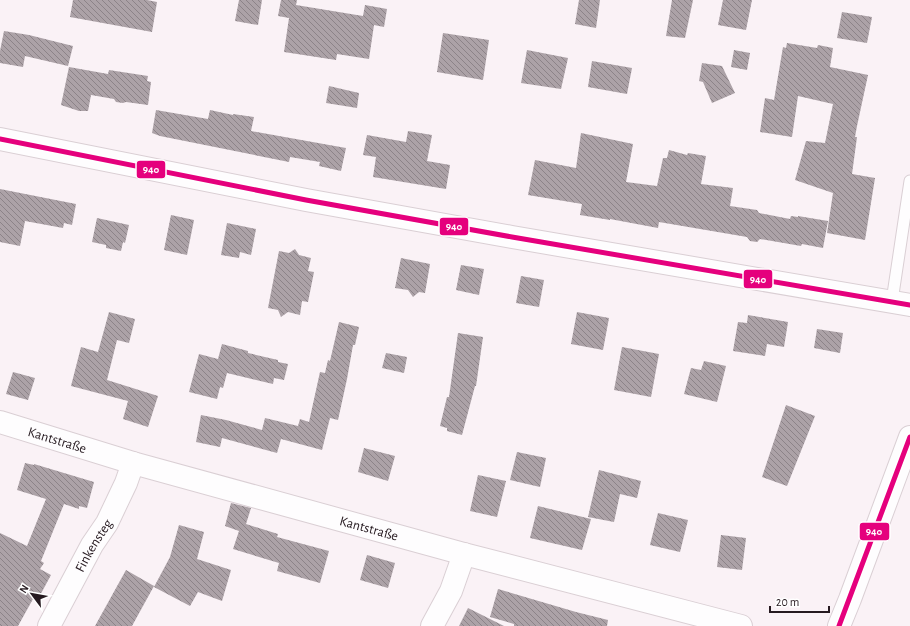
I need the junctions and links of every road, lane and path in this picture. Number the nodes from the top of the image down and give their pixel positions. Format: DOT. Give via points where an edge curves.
graph roads {
  1 [pos="0,139"];
  2 [pos="910,181"];
  3 [pos="901,303"];
  4 [pos="0,422"];
  5 [pos="910,437"];
  6 [pos="133,463"];
  7 [pos="464,554"];
  8 [pos="49,626"];
  9 [pos="432,626"];
  10 [pos="741,626"];
  11 [pos="839,626"];
  1 -- 3 [label="street" via="313,202"];
  2 -- 3 [label="lane"];
  4 -- 6 [label="street, Kantstraße"];
  5 -- 11 [label="street"];
  6 -- 7 [label="street, Kantstraße"];
  6 -- 8 [label="street, Finkensteg" via="107,523 92,545"];
  7 -- 9 [label="street" via="451,591"];
  7 -- 10 [label="street, Kantstraße"];
}
